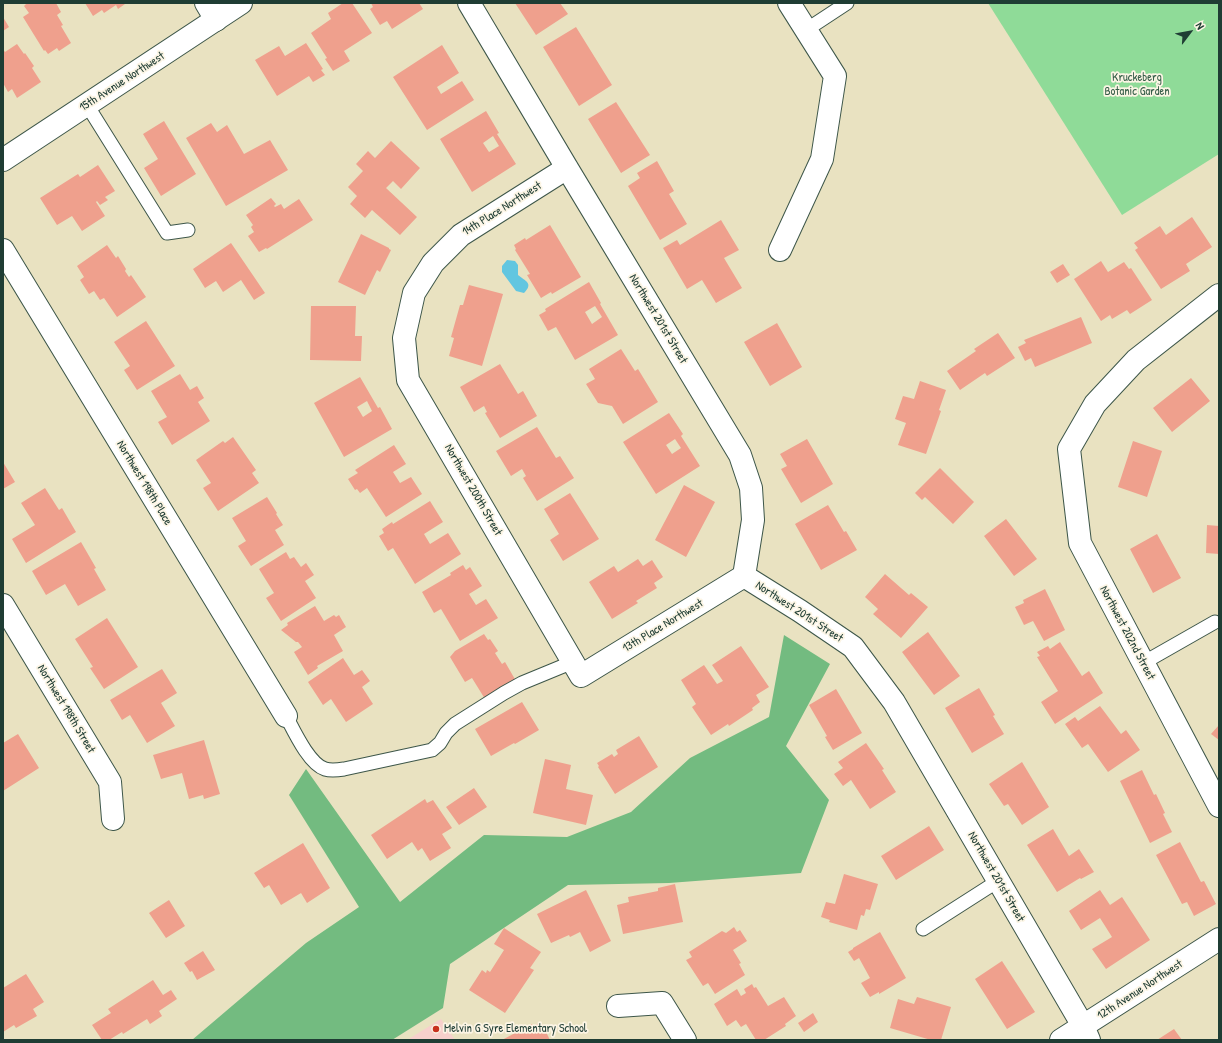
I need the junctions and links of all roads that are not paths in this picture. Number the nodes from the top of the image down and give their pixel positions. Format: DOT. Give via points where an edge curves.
graph roads {
  1 [pos="241,3"];
  2 [pos="469,3"];
  3 [pos="789,3"];
  4 [pos="847,3"];
  5 [pos="211,11"];
  6 [pos="806,30"];
  7 [pos="87,105"];
  8 [pos="3,160"];
  9 [pos="567,168"];
  10 [pos="188,230"];
  11 [pos="3,250"];
  12 [pos="780,250"];
  13 [pos="414,293"];
  14 [pos="1219,296"];
  15 [pos="744,576"];
  16 [pos="3,605"];
  17 [pos="1215,622"];
  18 [pos="1143,663"];
  19 [pos="577,669"];
  20 [pos="286,716"];
  21 [pos="1219,806"];
  22 [pos="112,819"];
  23 [pos="998,881"];
  24 [pos="923,929"];
  25 [pos="1219,939"];
  26 [pos="618,1006"];
  27 [pos="1086,1033"];
  28 [pos="685,1040"];
  29 [pos="1061,1040"];
  1 -- 5 [label="street, 15th Avenue Northwest"];
  2 -- 9 [label="street, Northwest 201st Street"];
  3 -- 6 [label="street"];
  4 -- 6 [label="lane"];
  5 -- 7 [label="street, 15th Avenue Northwest"];
  6 -- 12 [label="street" via="835,76 822,159"];
  7 -- 8 [label="street, 15th Avenue Northwest"];
  7 -- 10 [label="lane" via="167,233"];
  9 -- 13 [label="street, 14th Place Northwest" via="461,235 433,263"];
  9 -- 15 [label="street, Northwest 201st Street" via="740,455 751,488 753,520"];
  11 -- 20 [label="street, Northwest 198th Place"];
  13 -- 19 [label="street, Northwest 200th Street" via="404,338 408,380"];
  14 -- 18 [label="street, Northwest 202nd Street" via="1136,360 1095,404 1069,449 1080,543"];
  15 -- 19 [label="street, 13th Place Northwest"];
  15 -- 23 [label="street, Northwest 201st Street" via="854,648 894,702"];
  16 -- 22 [label="street, Northwest 198th Street" via="110,782"];
  17 -- 18 [label="lane"];
  18 -- 21 [label="street, Northwest 202nd Street"];
  19 -- 20 [label="lane" via="522,682 455,724 440,744 432,750 344,769 324,769 315,762"];
  23 -- 24 [label="lane"];
  23 -- 27 [label="street, Northwest 201st Street"];
  25 -- 27 [label="street, 12th Avenue Northwest"];
  26 -- 28 [label="street" via="662,1003"];
  27 -- 29 [label="street, 12th Avenue Northwest"];
}
